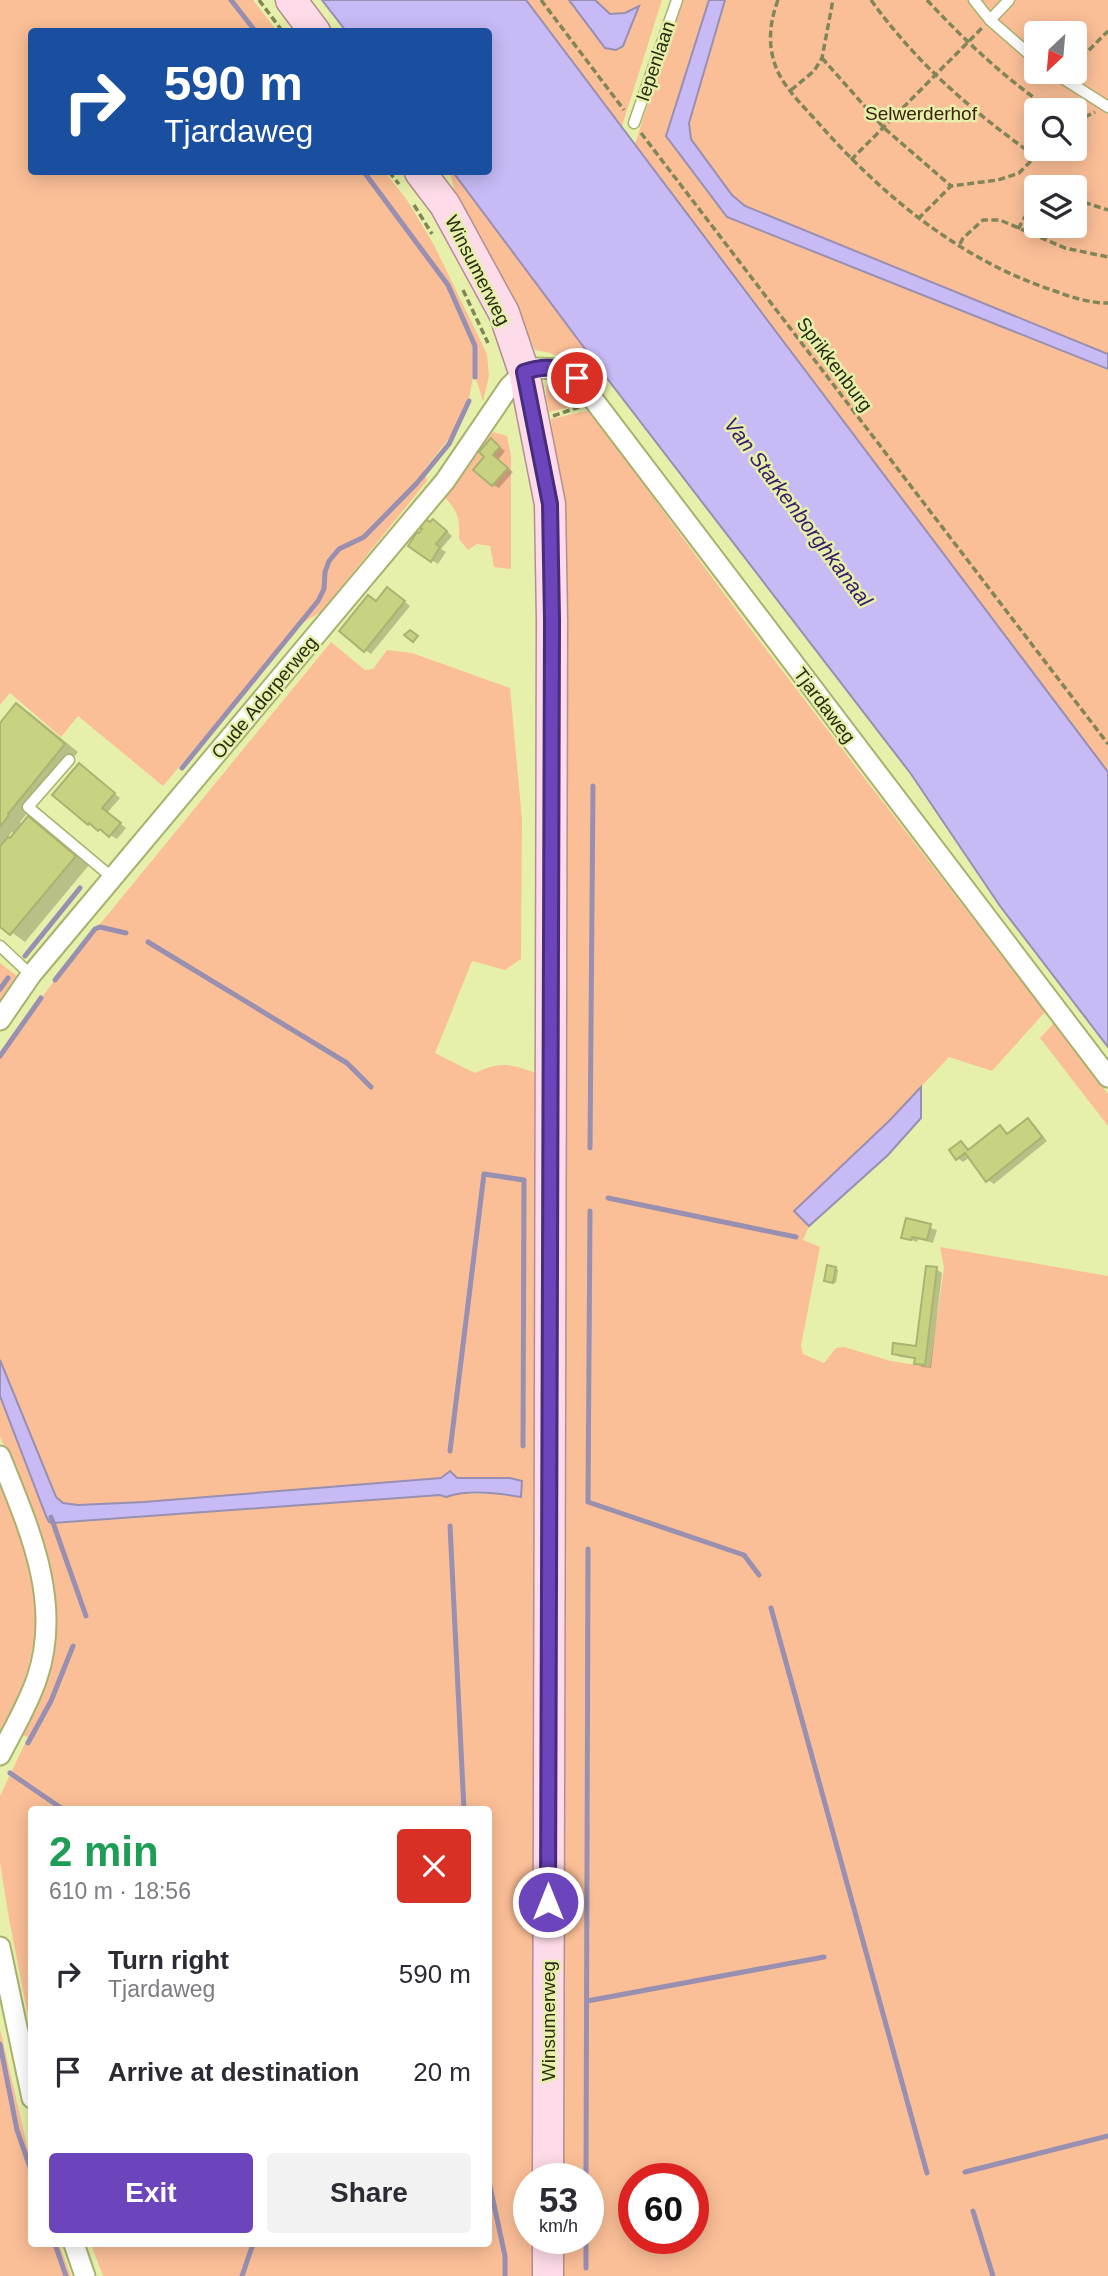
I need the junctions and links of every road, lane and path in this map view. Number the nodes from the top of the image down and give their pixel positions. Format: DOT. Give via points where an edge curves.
graph roads {
  1 [pos="259,0"];
  2 [pos="290,0"];
  3 [pos="541,0"];
  4 [pos="677,0"];
  5 [pos="778,0"];
  6 [pos="833,0"];
  7 [pos="872,0"];
  8 [pos="928,0"];
  9 [pos="974,0"];
  10 [pos="1009,0"];
  11 [pos="989,20"];
  12 [pos="280,28"];
  13 [pos="312,28"];
  14 [pos="1108,31"];
  15 [pos="967,43"];
  16 [pos="1024,50"];
  17 [pos="1087,52"];
  18 [pos="822,58"];
  19 [pos="934,75"];
  20 [pos="1072,84"];
  21 [pos="791,90"];
  22 [pos="1033,98"];
  23 [pos="1108,107"];
  24 [pos="634,123"];
  25 [pos="884,128"];
  26 [pos="1024,148"];
  27 [pos="851,160"];
  28 [pos="1030,161"];
  29 [pos="409,184"];
  30 [pos="951,186"];
  31 [pos="1087,204"];
  32 [pos="1108,210"];
  33 [pos="918,219"];
  34 [pos="1024,219"];
  35 [pos="1018,229"];
  36 [pos="436,240"];
  37 [pos="960,244"];
  38 [pos="1108,257"];
  39 [pos="458,281"];
  40 [pos="1108,303"];
  41 [pos="492,351"];
  42 [pos="524,372"];
  43 [pos="1108,744"];
  44 [pos="69,760"];
  45 [pos="114,878"];
  46 [pos="0,946"];
  47 [pos="31,975"];
  48 [pos="0,1020"];
  49 [pos="1108,1077"];
  50 [pos="0,1456"];
  51 [pos="0,1755"];
  52 [pos="0,1947"];
  53 [pos="28,2079"];
  54 [pos="548,2163"];
  55 [pos="75,2247"];
  56 [pos="548,2254"];
  57 [pos="85,2276"];
  58 [pos="548,2276"];
  1 -- 12 [label="path"];
  2 -- 13 [label="main road"];
  3 -- 24 [label="path, Sprikkenburg"];
  4 -- 24 [label="lane, Iepenlaan"];
  5 -- 21 [label="path" via="769,29 770,43 778,72"];
  6 -- 18 [label="path"];
  7 -- 19 [label="path"];
  8 -- 15 [label="path"];
  9 -- 11 [label="lane"];
  10 -- 11 [label="lane"];
  11 -- 15 [label="path"];
  11 -- 16 [label="lane"];
  14 -- 17 [label="path"];
  15 -- 19 [label="path"];
  15 -- 22 [label="path"];
  18 -- 21 [label="path"];
  18 -- 25 [label="path"];
  19 -- 25 [label="path"];
  19 -- 26 [label="path"];
  20 -- 23 [label="lane"];
  21 -- 27 [label="path"];
  24 -- 43 [label="path, Sprikkenburg"];
  25 -- 27 [label="path"];
  25 -- 30 [label="path"];
  27 -- 33 [label="path"];
  28 -- 30 [label="path" via="1008,177"];
  29 -- 36 [label="path"];
  29 -- 42 [label="main road, Winsumerweg" via="444,205 504,313"];
  30 -- 33 [label="path"];
  31 -- 32 [label="path"];
  33 -- 37 [label="path"];
  34 -- 35 [label="path"];
  35 -- 37 [label="path" via="1000,220 983,220"];
  35 -- 38 [label="path" via="1065,248"];
  37 -- 40 [label="path" via="989,264 1033,284 1088,303"];
  39 -- 41 [label="path"];
  42 -- 45 [label="street, Oude Adorperweg" via="445,481"];
  42 -- 49 [label="street, Tjardaweg" via="552,368 577,378"];
  42 -- 54 [label="main road, Winsumerweg" via="550,504 552,620"];
  44 -- 45 [label="lane" via="29,807"];
  45 -- 47 [label="street, Oude Adorperweg"];
  46 -- 47 [label="lane"];
  47 -- 48 [label="street, Oude Adorperweg"];
  50 -- 51 [label="street" via="27,1524 46,1596 43,1658 32,1693"];
  52 -- 53 [label="street"];
  55 -- 57 [label="street"];
  56 -- 58 [label="main road"];
}
